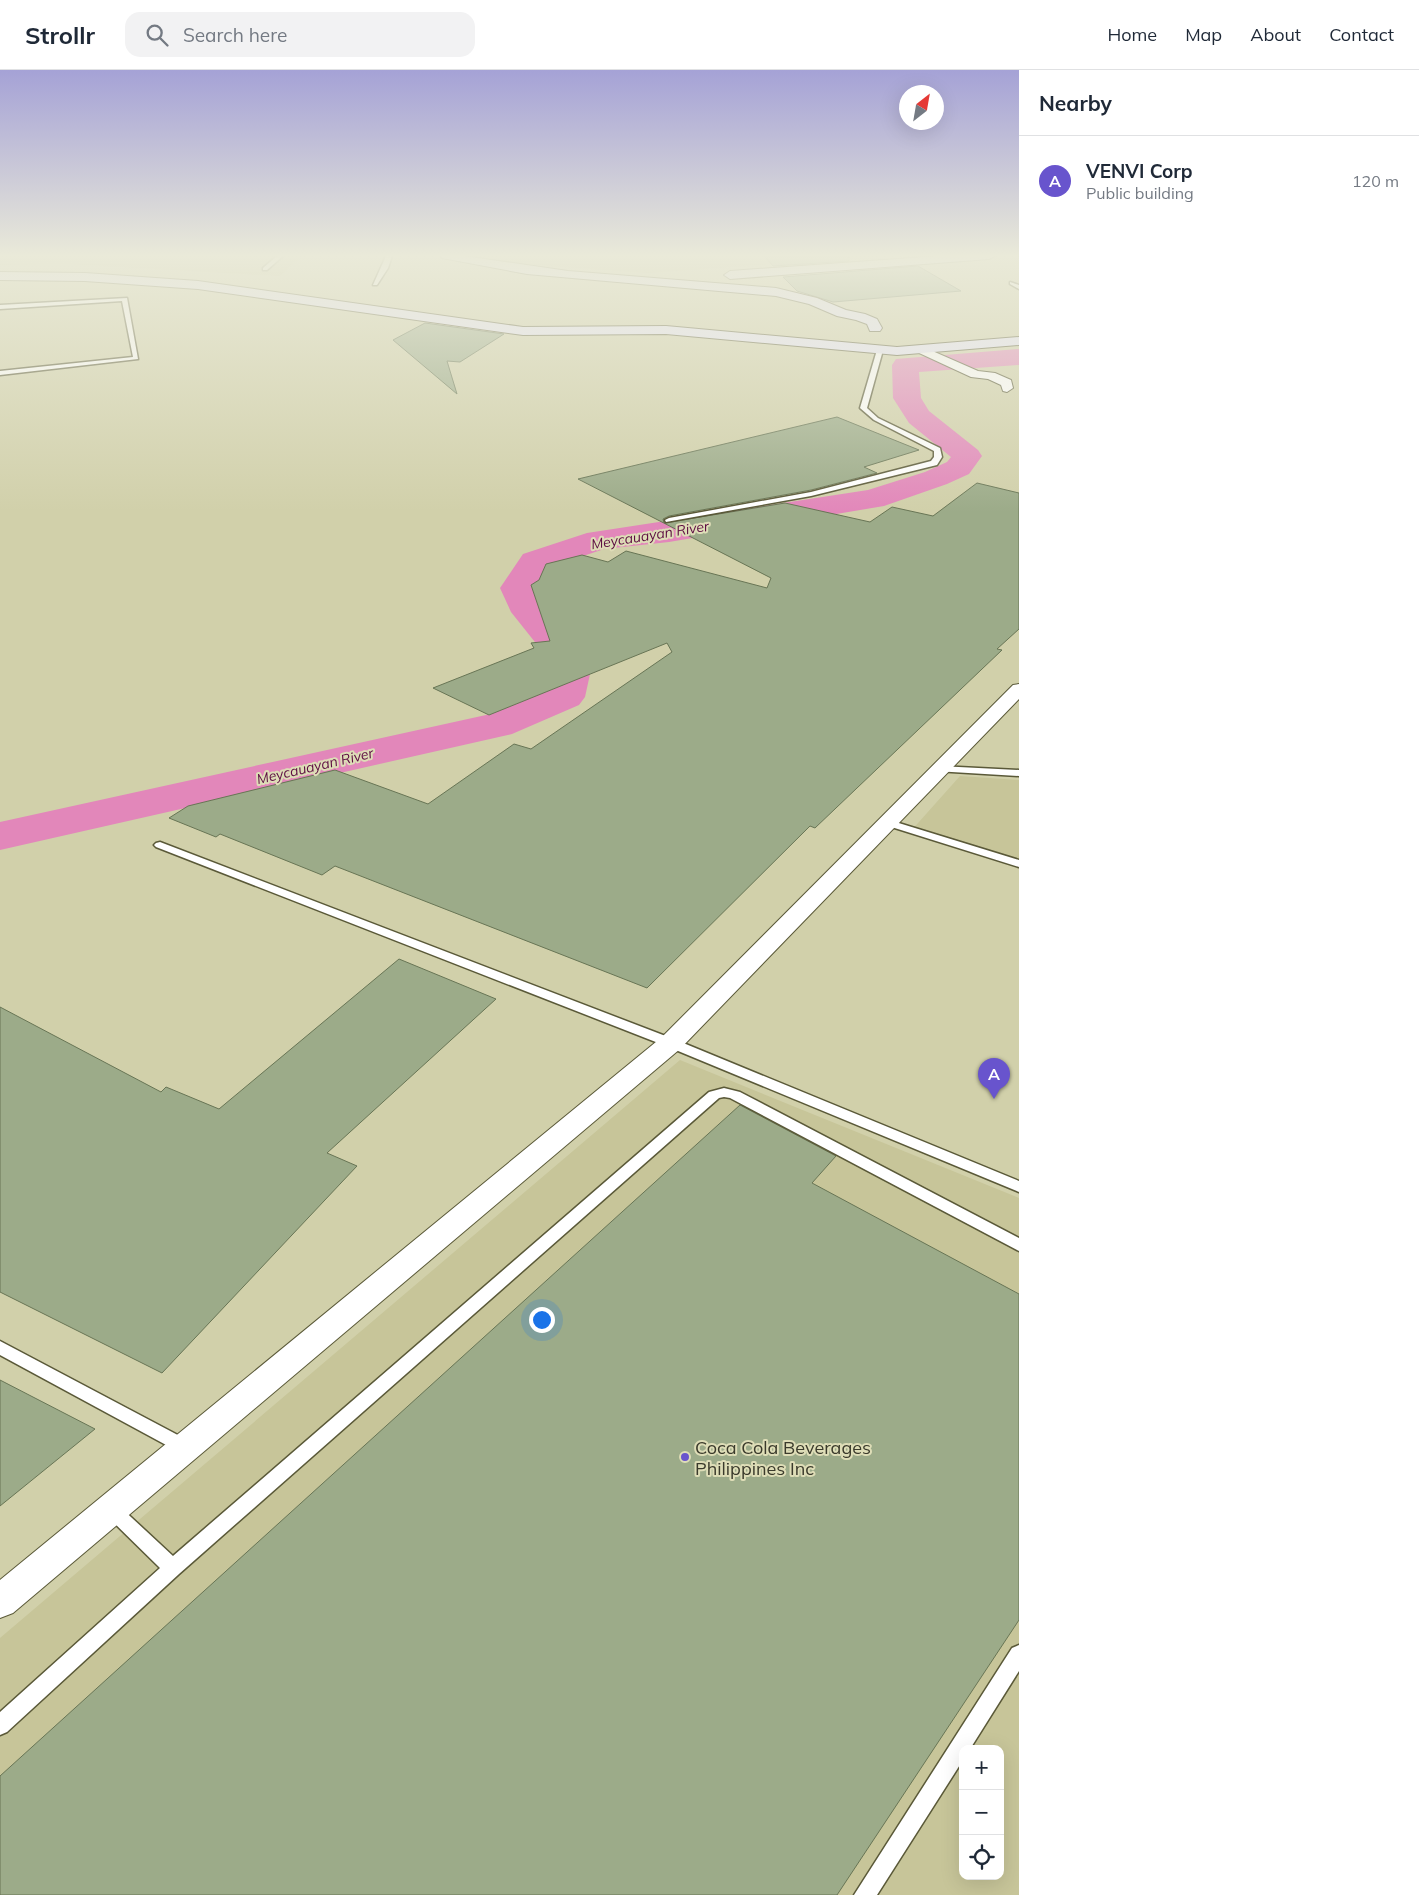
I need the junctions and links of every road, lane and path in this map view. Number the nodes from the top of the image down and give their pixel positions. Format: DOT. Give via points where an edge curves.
graph roads {
  1 [pos="133,341"];
  2 [pos="785,341"];
  3 [pos="903,341"];
  4 [pos="1019,342"];
  5 [pos="880,350"];
  6 [pos="921,350"];
  7 [pos="0,373"];
  8 [pos="1013,391"];
  9 [pos="669,520"];
  10 [pos="1019,689"];
  11 [pos="939,769"];
  12 [pos="1019,773"];
  13 [pos="889,822"];
  14 [pos="160,845"];
  15 [pos="1019,864"];
  16 [pos="671,1043"];
  17 [pos="1019,1186"];
  18 [pos="1019,1245"];
  19 [pos="0,1347"];
  20 [pos="184,1447"];
  21 [pos="112,1510"];
  22 [pos="173,1568"];
  23 [pos="0,1602"];
  24 [pos="1019,1654"];
  25 [pos="0,1725"];
  26 [pos="865,1895"];
  1 -- 7 [label="lane" via="136,358"];
  2 -- 5 [label="street"];
  3 -- 6 [label="street"];
  4 -- 6 [label="street"];
  5 -- 6 [label="street"];
  5 -- 9 [label="lane" via="862,408 876,419 937,450 938,457 934,463 810,494"];
  6 -- 8 [label="street" via="975,374 975,378 991,386"];
  10 -- 11 [label="street"];
  11 -- 12 [label="lane"];
  11 -- 13 [label="street"];
  13 -- 15 [label="lane"];
  13 -- 16 [label="street"];
  14 -- 16 [label="lane"];
  16 -- 17 [label="lane"];
  16 -- 20 [label="street"];
  18 -- 22 [label="lane" via="735,1095 724,1092 714,1095"];
  19 -- 20 [label="lane"];
  20 -- 21 [label="street"];
  21 -- 22 [label="lane"];
  21 -- 23 [label="street"];
  22 -- 25 [label="lane"];
  24 -- 26 [label="lane"];
}
